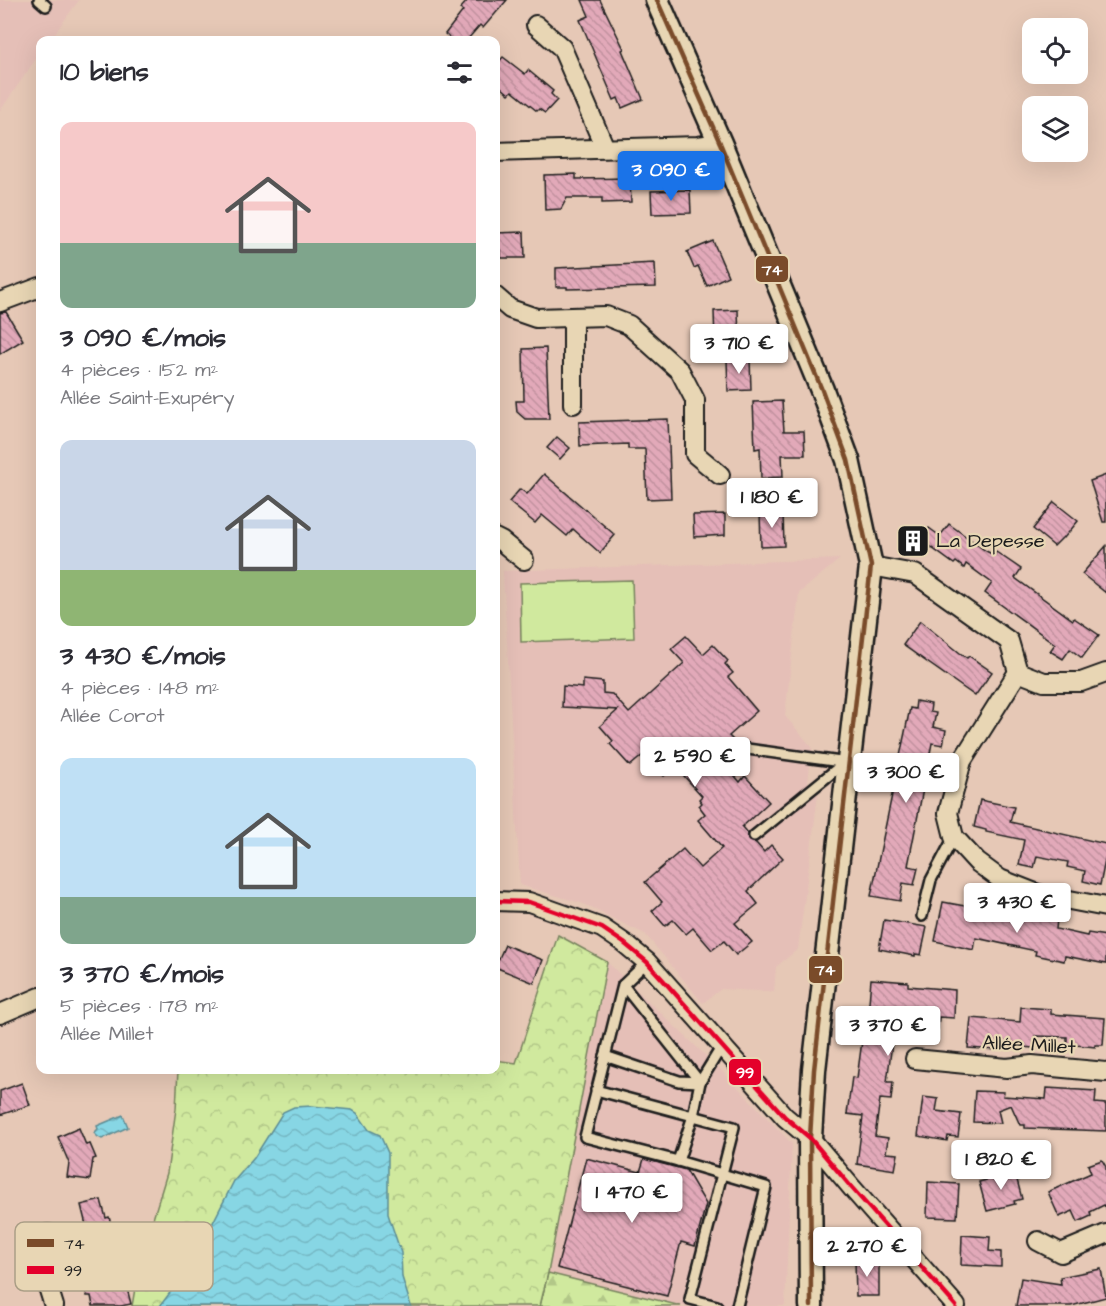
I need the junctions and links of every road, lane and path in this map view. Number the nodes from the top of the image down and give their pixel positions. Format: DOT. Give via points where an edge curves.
graph roads {
  1 [pos="657,0"];
  2 [pos="536,25"];
  3 [pos="720,143"];
  4 [pos="605,148"];
  5 [pos="500,152"];
  6 [pos="36,288"];
  7 [pos="500,300"];
  8 [pos="0,302"];
  9 [pos="573,317"];
  10 [pos="573,404"];
  11 [pos="720,476"];
  12 [pos="500,540"];
  13 [pos="524,561"];
  14 [pos="871,566"];
  15 [pos="1018,672"];
  16 [pos="1106,672"];
  17 [pos="740,748"];
  18 [pos="847,763"];
  19 [pos="754,836"];
  20 [pos="954,837"];
  21 [pos="500,901"];
  22 [pos="1106,907"];
  23 [pos="922,916"];
  24 [pos="647,962"];
  25 [pos="623,985"];
  26 [pos="36,1000"];
  27 [pos="0,1014"];
  28 [pos="722,1046"];
  29 [pos="605,1056"];
  30 [pos="915,1059"];
  31 [pos="1106,1072"];
  32 [pos="700,1082"];
  33 [pos="596,1090"];
  34 [pos="693,1116"];
  35 [pos="810,1138"];
  36 [pos="678,1161"];
  37 [pos="722,1174"];
  38 [pos="1106,1234"];
  39 [pos="1038,1241"];
  40 [pos="49,1291"];
  41 [pos="54,1306"];
  42 [pos="717,1306"];
  43 [pos="737,1306"];
  44 [pos="811,1306"];
  45 [pos="956,1306"];
  1 -- 3 [label="street"];
  2 -- 4 [label="street" via="562,48"];
  3 -- 4 [label="street"];
  3 -- 14 [label="street" via="848,460"];
  4 -- 5 [label="street"];
  6 -- 8 [label="street"];
  7 -- 9 [label="street" via="510,309 536,318"];
  9 -- 10 [label="street"];
  9 -- 11 [label="street" via="606,316 629,325 680,371 695,400 695,454"];
  12 -- 13 [label="street"];
  14 -- 15 [label="street" via="915,574 1009,641"];
  14 -- 18 [label="street"];
  15 -- 16 [label="street" via="1044,682 1081,682"];
  15 -- 20 [label="street" via="962,761 948,813"];
  17 -- 18 [label="lane"];
  18 -- 19 [label="lane"];
  18 -- 35 [label="street"];
  20 -- 22 [label="street" via="1000,879 1038,894"];
  20 -- 23 [label="lane" via="931,880"];
  21 -- 24 [label="street" via="529,902 602,928"];
  24 -- 25 [label="lane"];
  24 -- 28 [label="street"];
  25 -- 29 [label="lane"];
  25 -- 32 [label="lane"];
  26 -- 27 [label="street"];
  28 -- 32 [label="lane"];
  28 -- 35 [label="street" via="785,1117"];
  29 -- 32 [label="lane" via="680,1081"];
  29 -- 33 [label="lane"];
  30 -- 31 [label="street, Allée Millet"];
  32 -- 34 [label="lane"];
  33 -- 34 [label="lane"];
  33 -- 36 [label="lane" via="585,1137"];
  34 -- 36 [label="lane"];
  34 -- 37 [label="lane" via="734,1127"];
  35 -- 44 [label="street"];
  35 -- 45 [label="street"];
  36 -- 37 [label="lane"];
  37 -- 42 [label="lane" via="690,1299"];
  37 -- 43 [label="lane" via="766,1187"];
  38 -- 39 [label="street" via="1061,1253"];
  40 -- 41 [label="street"];
}
